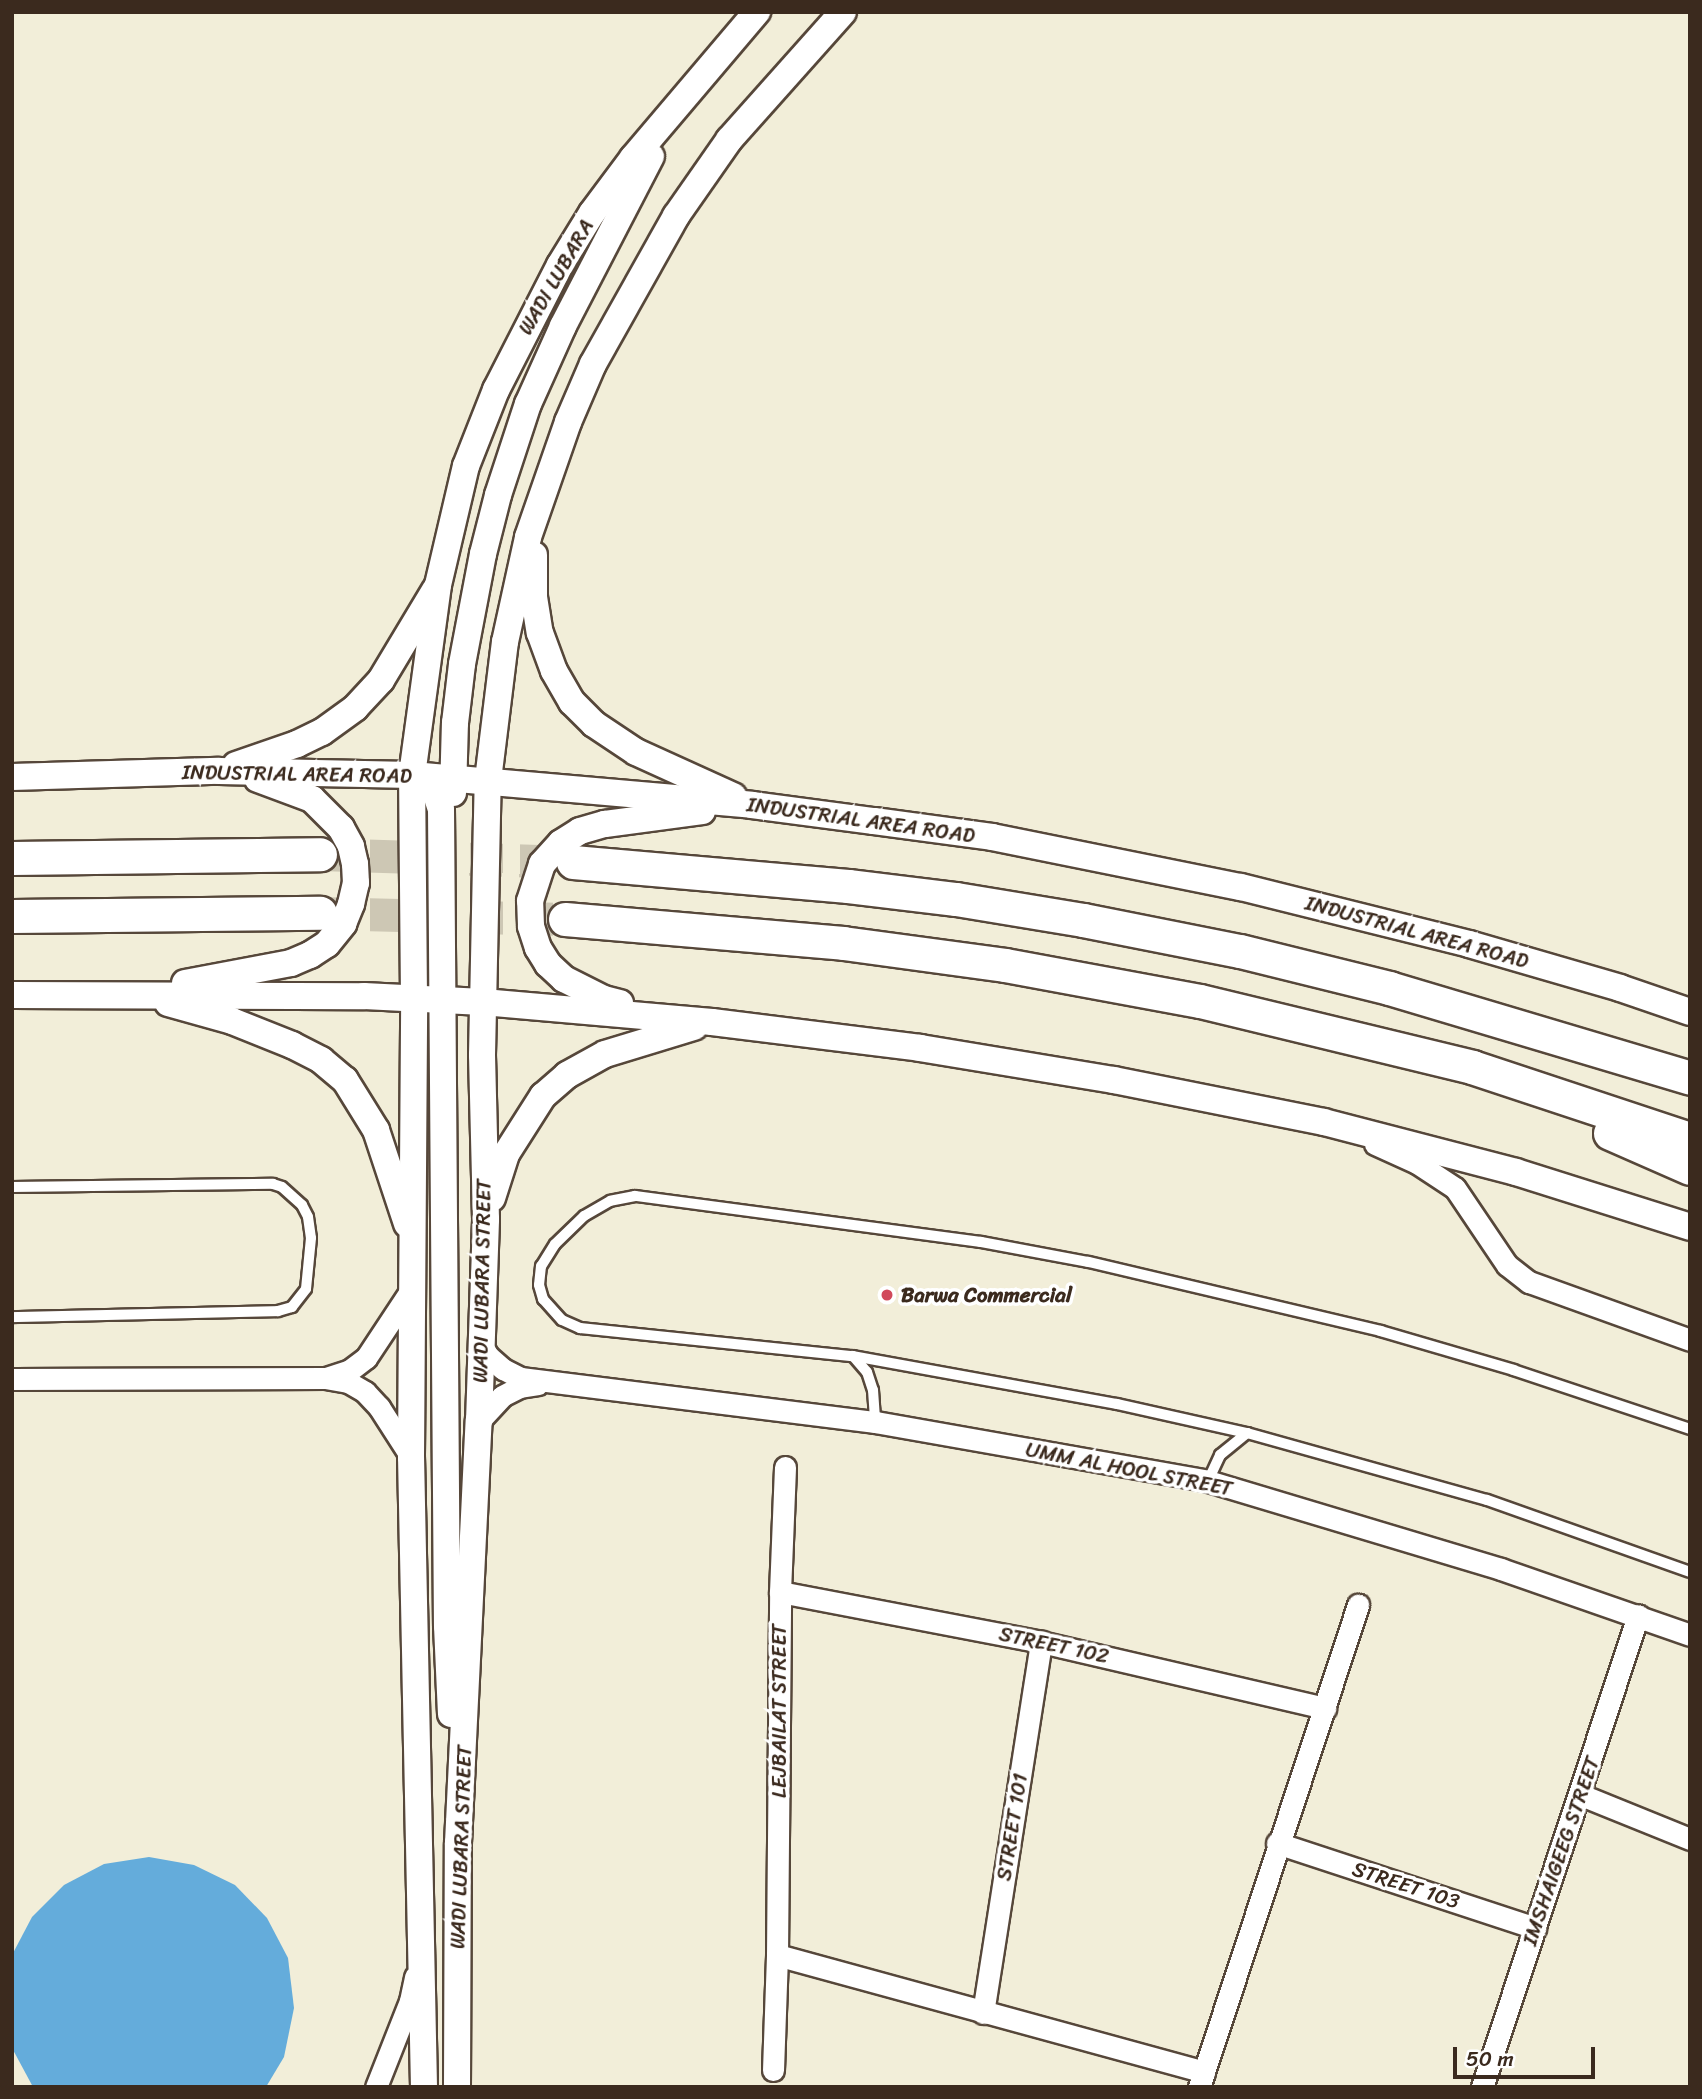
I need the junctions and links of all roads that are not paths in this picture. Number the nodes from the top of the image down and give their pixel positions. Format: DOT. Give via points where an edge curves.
graph roads {
  1 [pos="757,12"];
  2 [pos="843,12"];
  3 [pos="681,98"];
  4 [pos="546,481"];
  5 [pos="438,586"];
  6 [pos="219,771"];
  7 [pos="412,775"];
  8 [pos="12,777"];
  9 [pos="453,778"];
  10 [pos="488,780"];
  11 [pos="752,804"];
  12 [pos="320,854"];
  13 [pos="12,858"];
  14 [pos="573,862"];
  15 [pos="320,913"];
  16 [pos="12,916"];
  17 [pos="565,919"];
  18 [pos="136,993"];
  19 [pos="12,995"];
  20 [pos="414,999"];
  21 [pos="444,1000"];
  22 [pos="483,1002"];
  23 [pos="1690,1012"];
  24 [pos="712,1022"];
  25 [pos="1472,1067"];
  26 [pos="1690,1078"];
  27 [pos="1324,1122"];
  28 [pos="1690,1139"];
  29 [pos="1690,1168"];
  30 [pos="12,1186"];
  31 [pos="486,1219"];
  32 [pos="1690,1227"];
  33 [pos="412,1236"];
  34 [pos="411,1290"];
  35 [pos="12,1317"];
  36 [pos="1690,1340"];
  37 [pos="481,1344"];
  38 [pos="853,1356"];
  39 [pos="325,1378"];
  40 [pos="12,1379"];
  41 [pos="550,1382"];
  42 [pos="480,1421"];
  43 [pos="875,1422"];
  44 [pos="1690,1429"];
  45 [pos="1247,1433"];
  46 [pos="411,1457"];
  47 [pos="785,1467"];
  48 [pos="1208,1481"];
  49 [pos="1690,1572"];
  50 [pos="780,1592"];
  51 [pos="1358,1605"];
  52 [pos="1638,1615"];
  53 [pos="1690,1635"];
  54 [pos="1041,1642"];
  55 [pos="1325,1708"];
  56 [pos="1581,1795"];
  57 [pos="418,1832"];
  58 [pos="1690,1839"];
  59 [pos="458,1843"];
  60 [pos="1277,1843"];
  61 [pos="1535,1928"];
  62 [pos="777,1955"];
  63 [pos="983,2013"];
  64 [pos="773,2070"];
  65 [pos="1201,2079"];
  66 [pos="376,2087"];
  67 [pos="424,2087"];
  68 [pos="458,2087"];
  69 [pos="1482,2087"];
  1 -- 3 [label="street, WADI LUBARA"];
  2 -- 4 [label="street" via="729,140 676,216 593,364"];
  3 -- 5 [label="street, WADI LUBARA" via="592,213 529,321 466,466"];
  3 -- 9 [label="street" via="564,326 524,417 481,565 462,664"];
  4 -- 10 [label="street, WADI LUBARA STREET" via="527,537 505,642"];
  4 -- 11 [label="street" via="534,560 534,597 540,633 572,702 594,724 636,752"];
  5 -- 6 [label="street" via="381,680 355,708 297,744"];
  5 -- 7 [label="street, WADI LUBARA STREET"];
  6 -- 7 [label="street, INDUSTRIAL AREA ROAD"];
  6 -- 8 [label="street, INDUSTRIAL AREA ROAD"];
  6 -- 18 [label="street" via="284,788 312,799 328,812 351,846 356,883 344,924 327,944 292,963"];
  7 -- 9 [label="street, INDUSTRIAL AREA ROAD"];
  7 -- 20 [label="street, WADI LUBARA STREET"];
  7 -- 21 [label="street" via="429,782 440,802"];
  9 -- 10 [label="street, INDUSTRIAL AREA ROAD"];
  9 -- 22 [label="street" via="454,977 463,992"];
  10 -- 11 [label="street, INDUSTRIAL AREA ROAD"];
  10 -- 22 [label="street, WADI LUBARA STREET"];
  11 -- 23 [label="street, INDUSTRIAL AREA ROAD" via="992,838 1241,887 1482,948"];
  11 -- 24 [label="street" via="580,831 541,864 530,901 538,948 564,979 604,999"];
  12 -- 13 [label="highway"];
  14 -- 26 [label="highway" via="848,886 1083,920 1240,951 1389,988"];
  15 -- 16 [label="highway"];
  17 -- 25 [label="highway" via="843,943 1005,965 1200,1001"];
  18 -- 19 [label="street"];
  18 -- 20 [label="street"];
  18 -- 33 [label="street" via="264,1032 321,1060 345,1080 376,1130"];
  20 -- 21 [label="street"];
  20 -- 33 [label="street, WADI LUBARA STREET"];
  21 -- 22 [label="street"];
  21 -- 59 [label="street" via="447,1626"];
  22 -- 24 [label="street"];
  22 -- 31 [label="street, WADI LUBARA STREET"];
  24 -- 27 [label="street" via="919,1048 1114,1080"];
  24 -- 31 [label="street" via="605,1054 582,1065 542,1096 506,1154"];
  25 -- 28 [label="highway"];
  25 -- 29 [label="highway" via="1564,1115"];
  27 -- 32 [label="street" via="1516,1172"];
  27 -- 36 [label="street" via="1417,1163 1455,1188 1507,1265 1529,1282"];
  30 -- 35 [label="lane" via="273,1184 302,1205 311,1238 306,1289 292,1307 278,1311"];
  31 -- 37 [label="street, WADI LUBARA STREET"];
  33 -- 34 [label="street, WADI LUBARA STREET"];
  34 -- 39 [label="street" via="366,1358"];
  34 -- 46 [label="street, WADI LUBARA STREET"];
  37 -- 41 [label="street, UMM AL HOOL STREET" via="503,1369 520,1378"];
  37 -- 42 [label="street, WADI LUBARA STREET"];
  38 -- 43 [label="lane" via="873,1390"];
  38 -- 44 [label="lane" via="580,1328 562,1320 543,1299 541,1266 555,1244 584,1216 610,1200 635,1196 981,1242 1088,1262 1381,1331"];
  38 -- 45 [label="lane" via="1117,1404"];
  39 -- 40 [label="street"];
  39 -- 46 [label="street" via="348,1382 365,1392"];
  41 -- 42 [label="street, UMM AL HOOL STREET" via="520,1387 502,1396"];
  41 -- 43 [label="street, UMM AL HOOL STREET"];
  42 -- 59 [label="street, WADI LUBARA STREET"];
  43 -- 48 [label="street, UMM AL HOOL STREET"];
  45 -- 48 [label="lane" via="1220,1455"];
  45 -- 49 [label="lane" via="1487,1500"];
  46 -- 57 [label="street, WADI LUBARA STREET"];
  47 -- 50 [label="street, LEJBAILAT STREET"];
  48 -- 52 [label="street, UMM AL HOOL STREET"];
  50 -- 54 [label="street, STREET 102"];
  50 -- 62 [label="street, LEJBAILAT STREET"];
  51 -- 55 [label="street"];
  52 -- 53 [label="street, UMM AL HOOL STREET"];
  52 -- 56 [label="street, IMSHAIGEEG STREET"];
  54 -- 55 [label="street, STREET 102"];
  54 -- 63 [label="street, STREET 101"];
  55 -- 60 [label="street"];
  56 -- 58 [label="street"];
  56 -- 61 [label="street, IMSHAIGEEG STREET"];
  57 -- 66 [label="street" via="411,1934 415,1980"];
  57 -- 67 [label="street, WADI LUBARA STREET"];
  59 -- 68 [label="street, WADI LUBARA STREET"];
  60 -- 61 [label="street, STREET 103"];
  60 -- 65 [label="street"];
  61 -- 69 [label="street, IMSHAIGEEG STREET"];
  62 -- 63 [label="street"];
  62 -- 64 [label="street, LEJBAILAT STREET"];
  63 -- 65 [label="street"];
}
